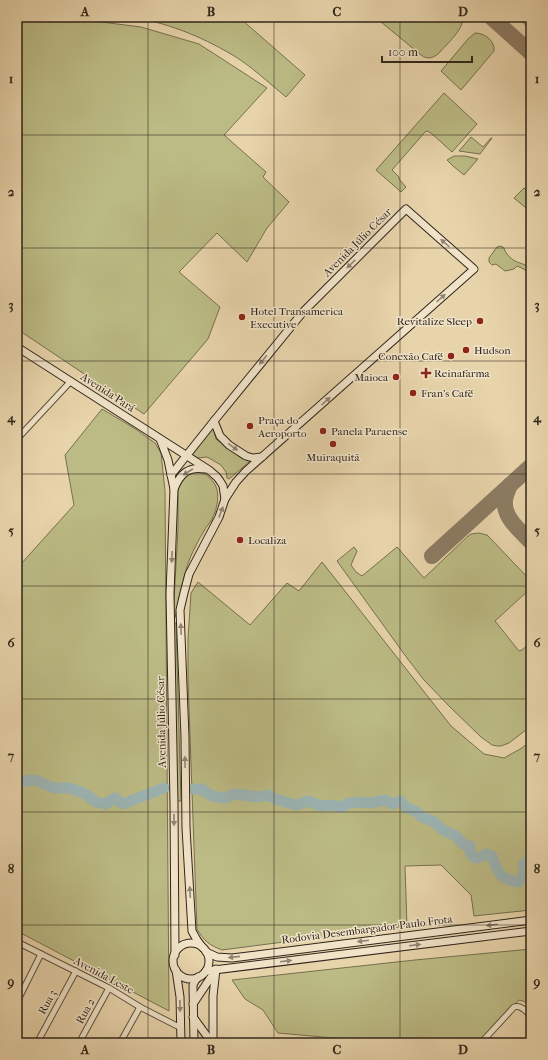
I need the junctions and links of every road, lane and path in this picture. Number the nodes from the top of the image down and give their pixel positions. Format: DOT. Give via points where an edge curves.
graph roads {
  1 [pos="17,346"];
  2 [pos="71,381"];
  3 [pos="214,421"];
  4 [pos="160,438"];
  5 [pos="17,439"];
  6 [pos="186,456"];
  7 [pos="262,457"];
  8 [pos="209,470"];
  9 [pos="171,475"];
  10 [pos="174,489"];
  11 [pos="225,499"];
  12 [pos="531,920"];
  13 [pos="531,931"];
  14 [pos="17,942"];
  15 [pos="205,950"];
  16 [pos="41,954"];
  17 [pos="174,955"];
  18 [pos="176,969"];
  19 [pos="216,969"];
  20 [pos="76,971"];
  21 [pos="206,971"];
  22 [pos="198,977"];
  23 [pos="109,988"];
  24 [pos="17,1002"];
  25 [pos="193,1004"];
  26 [pos="140,1007"];
  27 [pos="531,1016"];
  28 [pos="193,1017"];
  29 [pos="181,1028"];
  30 [pos="37,1043"];
  31 [pos="79,1043"];
  32 [pos="120,1043"];
  33 [pos="181,1043"];
  34 [pos="194,1043"];
  35 [pos="212,1043"];
  36 [pos="481,1043"];
  1 -- 2 [label="main road, Avenida Pará"];
  2 -- 4 [label="main road, Avenida Pará"];
  2 -- 5 [label="street"];
  3 -- 6 [label="main road, Avenida Júlio César"];
  3 -- 7 [label="main road, one-way" via="220,436 229,445 246,456"];
  7 -- 3 [label="main road, Avenida Júlio César, one-way" via="474,269 406,209 302,312"];
  4 -- 6 [label="main road, Avenida Pará"];
  4 -- 9 [label="main road, Avenida Júlio César"];
  6 -- 8 [label="main road"];
  6 -- 9 [label="main road, Avenida Júlio César"];
  7 -- 11 [label="main road, Avenida Júlio César" via="236,482"];
  8 -- 10 [label="main road, one-way" via="190,469 178,480"];
  8 -- 11 [label="main road" via="223,486"];
  9 -- 10 [label="main road, Avenida Júlio César"];
  10 -- 17 [label="main road, Avenida Júlio César, one-way" via="170,594"];
  15 -- 11 [label="main road, Avenida Júlio César, one-way" via="192,931 186,828 180,610 189,574 219,517"];
  12 -- 15 [label="main road, Rodovia Desembargador Paulo Frota, one-way" via="232,958 217,957"];
  19 -- 13 [label="main road, Rodovia Desembargador Paulo Frota, one-way"];
  14 -- 16 [label="street, Avenida Leste"];
  15 -- 17 [label="main road" via="194,943 184,944"];
  15 -- 21 [label="main road" via="209,961"];
  16 -- 20 [label="street, Avenida Leste"];
  16 -- 24 [label="street"];
  17 -- 18 [label="main road"];
  18 -- 22 [label="main road" via="179,974 188,978"];
  18 -- 29 [label="main road, one-way"];
  19 -- 21 [label="main road, Rodovia Desembargador Paulo Frota"];
  19 -- 25 [label="main road"];
  19 -- 35 [label="main road"];
  20 -- 23 [label="street, Avenida Leste"];
  20 -- 30 [label="street, Rua 3"];
  21 -- 22 [label="main road"];
  22 -- 25 [label="main road" via="193,985"];
  23 -- 26 [label="street, Avenida Leste"];
  23 -- 31 [label="street, Rua 2"];
  25 -- 28 [label="main road"];
  26 -- 29 [label="street, Avenida Leste"];
  26 -- 32 [label="street"];
  27 -- 36 [label="street" via="520,1007 514,1007"];
  28 -- 34 [label="main road"];
  28 -- 35 [label="main road"];
  29 -- 33 [label="main road"];
}
